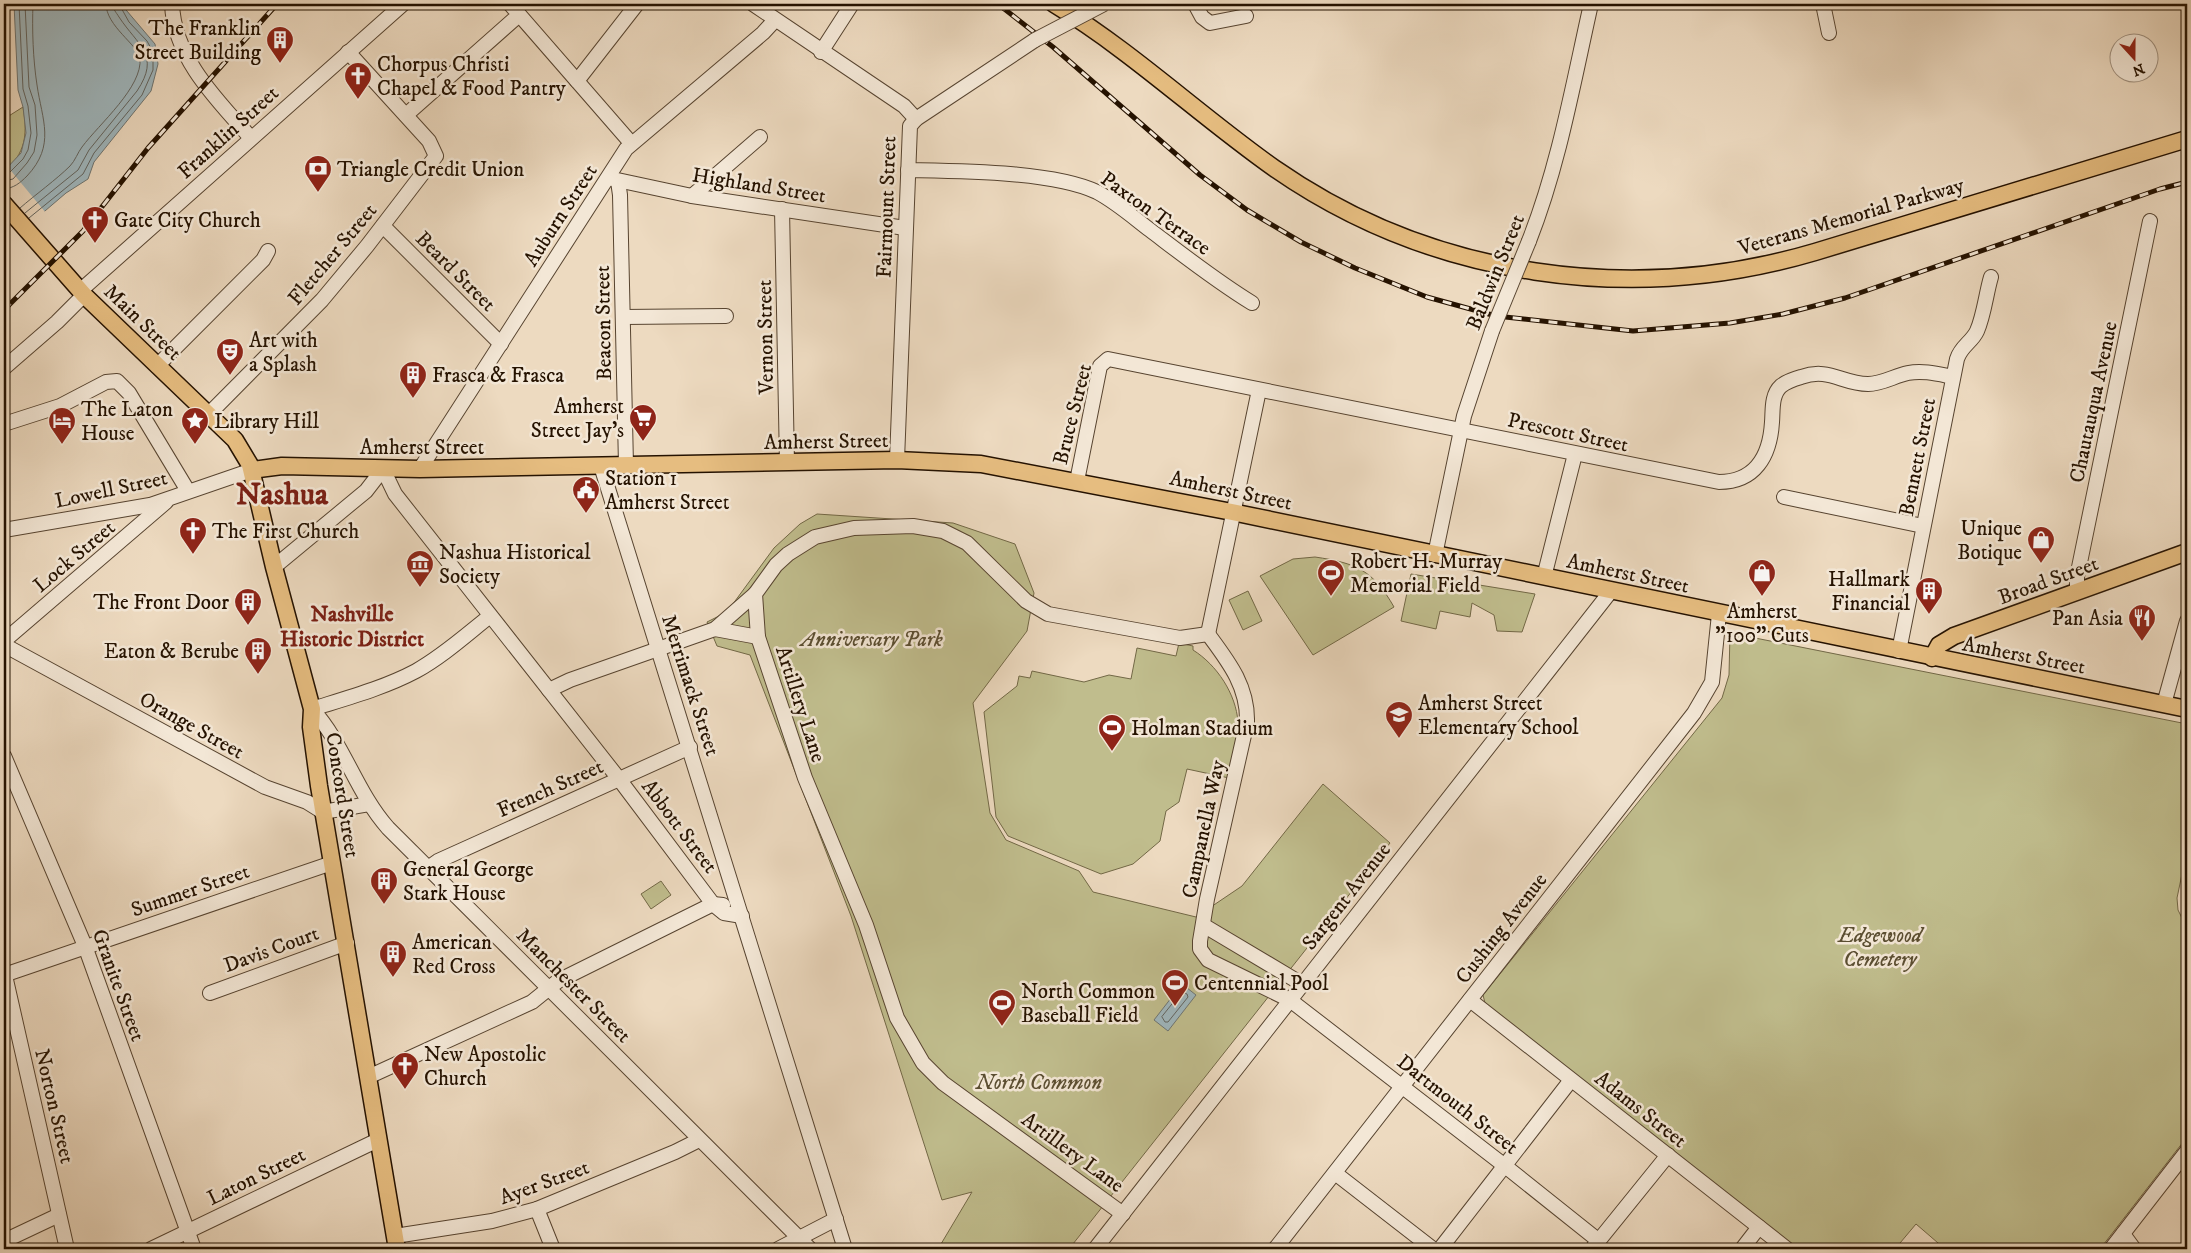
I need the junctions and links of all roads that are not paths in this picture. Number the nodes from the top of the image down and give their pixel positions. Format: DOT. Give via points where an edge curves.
graph roads {
  1 [pos="172,4"];
  2 [pos="403,4"];
  3 [pos="510,4"];
  4 [pos="637,4"];
  5 [pos="753,4"];
  6 [pos="852,4"];
  7 [pos="1054,4"];
  8 [pos="1105,4"];
  9 [pos="1195,4"];
  10 [pos="1591,4"];
  11 [pos="1823,4"];
  12 [pos="519,14"];
  13 [pos="1246,16"];
  14 [pos="775,20"];
  15 [pos="1829,33"];
  16 [pos="348,52"];
  17 [pos="821,52"];
  18 [pos="577,81"];
  19 [pos="406,115"];
  20 [pos="916,118"];
  21 [pos="760,137"];
  22 [pos="251,138"];
  23 [pos="2187,139"];
  24 [pos="631,143"];
  25 [pos="908,170"];
  26 [pos="613,180"];
  27 [pos="692,196"];
  28 [pos="4,204"];
  29 [pos="782,210"];
  30 [pos="2150,221"];
  31 [pos="383,226"];
  32 [pos="905,228"];
  33 [pos="268,251"];
  34 [pos="1991,277"];
  35 [pos="82,293"];
  36 [pos="1252,303"];
  37 [pos="726,316"];
  38 [pos="623,317"];
  39 [pos="501,344"];
  40 [pos="1108,359"];
  41 [pos="157,366"];
  42 [pos="4,368"];
  43 [pos="1953,377"];
  44 [pos="1259,390"];
  45 [pos="210,414"];
  46 [pos="4,424"];
  47 [pos="1461,430"];
  48 [pos="1575,454"];
  49 [pos="897,460"];
  50 [pos="787,463"];
  51 [pos="601,466"];
  52 [pos="626,466"];
  53 [pos="383,469"];
  54 [pos="420,469"];
  55 [pos="252,470"];
  56 [pos="1077,481"];
  57 [pos="188,492"];
  58 [pos="1784,497"];
  59 [pos="168,499"];
  60 [pos="1232,512"];
  61 [pos="1923,526"];
  62 [pos="4,530"];
  63 [pos="2187,552"];
  64 [pos="1435,555"];
  65 [pos="274,567"];
  66 [pos="1544,577"];
  67 [pos="1611,591"];
  68 [pos="2077,592"];
  69 [pos="755,594"];
  70 [pos="1719,614"];
  71 [pos="490,616"];
  72 [pos="2187,621"];
  73 [pos="715,628"];
  74 [pos="1208,634"];
  75 [pos="758,637"];
  76 [pos="4,640"];
  77 [pos="4,645"];
  78 [pos="658,649"];
  79 [pos="1899,651"];
  80 [pos="1932,658"];
  81 [pos="549,690"];
  82 [pos="2164,704"];
  83 [pos="312,709"];
  84 [pos="2187,709"];
  85 [pos="690,747"];
  86 [pos="4,756"];
  87 [pos="619,779"];
  88 [pos="369,804"];
  89 [pos="323,812"];
  90 [pos="332,863"];
  91 [pos="428,868"];
  92 [pos="713,904"];
  93 [pos="740,910"];
  94 [pos="1203,924"];
  95 [pos="347,943"];
  96 [pos="85,946"];
  97 [pos="4,974"];
  98 [pos="1302,984"];
  99 [pos="550,988"];
  100 [pos="210,993"];
  101 [pos="1290,1000"];
  102 [pos="1470,1000"];
  103 [pos="368,1077"];
  104 [pos="1572,1080"];
  105 [pos="1403,1086"];
  106 [pos="378,1140"];
  107 [pos="699,1140"];
  108 [pos="2187,1151"];
  109 [pos="1668,1155"];
  110 [pos="1505,1166"];
  111 [pos="1335,1173"];
  112 [pos="537,1209"];
  113 [pos="1123,1214"];
  114 [pos="59,1215"];
  115 [pos="836,1219"];
  116 [pos="1759,1227"];
  117 [pos="187,1232"];
  118 [pos="2123,1234"];
  119 [pos="798,1238"];
  120 [pos="4,1241"];
  121 [pos="396,1243"];
  122 [pos="1596,1245"];
  123 [pos="66,1249"];
  124 [pos="151,1249"];
  125 [pos="194,1249"];
  126 [pos="553,1249"];
  127 [pos="778,1249"];
  128 [pos="810,1249"];
  129 [pos="846,1249"];
  130 [pos="1095,1249"];
  131 [pos="1275,1249"];
  132 [pos="1433,1249"];
  133 [pos="1440,1249"];
  134 [pos="1742,1249"];
  135 [pos="1787,1249"];
  136 [pos="2111,1249"];
  137 [pos="2134,1249"];
  1 -- 22 [label="street" via="176,28 195,72"];
  2 -- 16 [label="street, Franklin Street"];
  3 -- 12 [label="street"];
  4 -- 18 [label="street"];
  5 -- 14 [label="street"];
  6 -- 17 [label="street"];
  7 -- 23 [label="main road, Veterans Memorial Parkway" via="1131,55 1264,161 1328,201 1432,247 1494,264 1557,275 1647,279 1754,268"];
  8 -- 20 [label="street, Fairmount Street, bridge" via="1027,46"];
  9 -- 13 [label="street" via="1202,18 1210,23"];
  10 -- 47 [label="street, Baldwin Street, bridge" via="1546,196 1474,380"];
  11 -- 15 [label="street"];
  12 -- 18 [label="street"];
  12 -- 19 [label="street"];
  14 -- 17 [label="street"];
  14 -- 24 [label="street, Auburn Street"];
  16 -- 19 [label="street"];
  16 -- 22 [label="street, Franklin Street"];
  17 -- 20 [label="street" via="904,106"];
  18 -- 24 [label="street"];
  19 -- 31 [label="street, Fletcher Street" via="429,141 436,156"];
  20 -- 25 [label="street, Fairmount Street" via="910,126"];
  21 -- 27 [label="street"];
  22 -- 35 [label="street, Franklin Street"];
  24 -- 26 [label="street, Auburn Street"];
  25 -- 32 [label="street, Fairmount Street"];
  25 -- 36 [label="street, Paxton Terrace" via="1018,176 1089,189 1114,203"];
  26 -- 27 [label="street, Highland Street"];
  26 -- 38 [label="street, Beacon Street" via="620,195"];
  26 -- 39 [label="street, Auburn Street"];
  27 -- 29 [label="street, Highland Street"];
  28 -- 35 [label="main road, Main Street"];
  29 -- 32 [label="street, Highland Street"];
  29 -- 50 [label="street, Vernon Street"];
  30 -- 68 [label="street, Chautauqua Avenue" via="2081,558"];
  31 -- 39 [label="street, Beard Street"];
  31 -- 45 [label="street, Fletcher Street" via="300,325"];
  32 -- 49 [label="street, Fairmount Street"];
  33 -- 41 [label="street" via="263,260"];
  34 -- 43 [label="street, Bennett Street" via="1978,329 1960,351"];
  35 -- 41 [label="main road, Main Street"];
  35 -- 42 [label="street, Franklin Street" via="57,322"];
  37 -- 38 [label="street"];
  38 -- 52 [label="street, Beacon Street"];
  39 -- 54 [label="street, Auburn Street"];
  40 -- 44 [label="street, Prescott Street"];
  40 -- 56 [label="street, Bruce Street" via="1100,366"];
  41 -- 45 [label="main road, Main Street"];
  43 -- 48 [label="street, Prescott Street" via="1918,372 1867,384 1832,374 1815,373 1788,381 1774,397 1770,442 1764,459 1750,474 1730,482 1709,481"];
  43 -- 61 [label="street, Bennett Street"];
  44 -- 47 [label="street, Prescott Street"];
  44 -- 60 [label="street"];
  45 -- 55 [label="main road, Main Street" via="238,444"];
  46 -- 57 [label="street" via="60,406 109,381 117,381 126,389"];
  47 -- 48 [label="street, Prescott Street"];
  47 -- 64 [label="street, Baldwin Street"];
  48 -- 66 [label="street"];
  49 -- 50 [label="main road, Amherst Street"];
  49 -- 56 [label="main road, Amherst Street" via="969,462"];
  50 -- 52 [label="main road, Amherst Street"];
  51 -- 52 [label="main road, Amherst Street"];
  51 -- 54 [label="main road, Amherst Street"];
  51 -- 78 [label="street, Merrimack Street"];
  53 -- 54 [label="main road, Amherst Street"];
  53 -- 55 [label="main road, Amherst Street" via="282,466"];
  53 -- 65 [label="street" via="366,491"];
  53 -- 71 [label="street, Abbott Street" via="396,494"];
  55 -- 57 [label="street, Lowell Street"];
  55 -- 65 [label="main road, Concord Street"];
  56 -- 60 [label="main road, Amherst Street"];
  57 -- 59 [label="street, Lowell Street"];
  58 -- 61 [label="street"];
  59 -- 62 [label="street, Lowell Street" via="120,511"];
  59 -- 76 [label="street, Lock Street"];
  60 -- 64 [label="main road, Amherst Street"];
  60 -- 74 [label="street"];
  61 -- 79 [label="street, Bennett Street"];
  63 -- 68 [label="main road, Broad Street"];
  64 -- 66 [label="main road, Amherst Street"];
  65 -- 83 [label="main road, Concord Street"];
  66 -- 67 [label="main road, Amherst Street"];
  67 -- 70 [label="main road, Amherst Street"];
  67 -- 98 [label="street, Sargent Avenue"];
  68 -- 80 [label="main road, Broad Street" via="1954,636 1939,645"];
  69 -- 73 [label="street"];
  69 -- 74 [label="street" via="776,565 816,537 854,528 913,526 943,531 967,543 1026,600 1048,614 1180,638"];
  69 -- 75 [label="street, Artillery Lane"];
  70 -- 79 [label="main road, Amherst Street"];
  70 -- 102 [label="street, Cushing Avenue" via="1713,674 1708,691"];
  71 -- 81 [label="street, Abbott Street"];
  71 -- 83 [label="street" via="416,671"];
  72 -- 82 [label="street"];
  73 -- 75 [label="street"];
  73 -- 78 [label="street"];
  74 -- 94 [label="street, Campanella Way" via="1234,670 1246,700 1247,722"];
  75 -- 113 [label="street, Artillery Lane" via="804,778 866,925 898,1018 915,1052 943,1083"];
  77 -- 89 [label="street, Orange Street" via="265,787 307,802"];
  78 -- 81 [label="street"];
  78 -- 85 [label="street, Merrimack Street"];
  79 -- 80 [label="main road, Amherst Street"];
  80 -- 82 [label="main road, Amherst Street"];
  81 -- 87 [label="street, Abbott Street"];
  82 -- 84 [label="main road, Amherst Street"];
  83 -- 88 [label="street, Manchester Street" via="329,728"];
  83 -- 89 [label="main road, Concord Street" via="311,727"];
  85 -- 87 [label="street, French Street"];
  85 -- 93 [label="street, Merrimack Street"];
  86 -- 96 [label="street, Granite Street"];
  87 -- 91 [label="street, French Street"];
  87 -- 92 [label="street, Abbott Street"];
  88 -- 89 [label="street"];
  88 -- 91 [label="street, Manchester Street"];
  89 -- 90 [label="main road, Concord Street"];
  90 -- 95 [label="main road, Concord Street"];
  90 -- 96 [label="street, Summer Street"];
  91 -- 99 [label="street, Manchester Street"];
  92 -- 93 [label="street"];
  92 -- 99 [label="street" via="558,981"];
  93 -- 115 [label="street"];
  94 -- 98 [label="street, Campanella Way"];
  94 -- 101 [label="street, Campanella Way" via="1200,948 1208,960"];
  95 -- 100 [label="street, Davis Court"];
  95 -- 103 [label="main road, Concord Street"];
  96 -- 97 [label="street, Summer Street"];
  96 -- 117 [label="street, Granite Street"];
  97 -- 114 [label="street, Norton Street"];
  98 -- 101 [label="street, Sargent Avenue"];
  99 -- 103 [label="street" via="532,1002"];
  99 -- 107 [label="street, Manchester Street"];
  101 -- 105 [label="street, Dartmouth Street"];
  101 -- 113 [label="street, Sargent Avenue"];
  102 -- 104 [label="street, Adams Street"];
  102 -- 105 [label="street, Cushing Avenue"];
  103 -- 106 [label="main road, Concord Street"];
  104 -- 109 [label="street, Adams Street"];
  104 -- 110 [label="street"];
  105 -- 110 [label="street, Dartmouth Street"];
  105 -- 111 [label="street, Cushing Avenue"];
  106 -- 117 [label="street, Laton Street"];
  106 -- 121 [label="main road, Concord Street"];
  107 -- 112 [label="street, Ayer Street"];
  107 -- 119 [label="street, Manchester Street"];
  108 -- 118 [label="street"];
  109 -- 116 [label="street, Adams Street"];
  109 -- 122 [label="street"];
  110 -- 122 [label="street, Dartmouth Street"];
  110 -- 133 [label="street"];
  111 -- 131 [label="street, Cushing Avenue"];
  111 -- 132 [label="street"];
  112 -- 121 [label="street, Ayer Street"];
  112 -- 126 [label="street"];
  113 -- 130 [label="street, Sargent Avenue"];
  114 -- 120 [label="street"];
  114 -- 123 [label="street, Norton Street"];
  115 -- 119 [label="street"];
  115 -- 129 [label="street"];
  116 -- 134 [label="street"];
  116 -- 135 [label="street, Adams Street"];
  117 -- 124 [label="street, Laton Street"];
  117 -- 125 [label="street, Granite Street"];
  118 -- 136 [label="street"];
  118 -- 137 [label="street"];
  119 -- 127 [label="street"];
  119 -- 128 [label="street, Manchester Street"];
}
